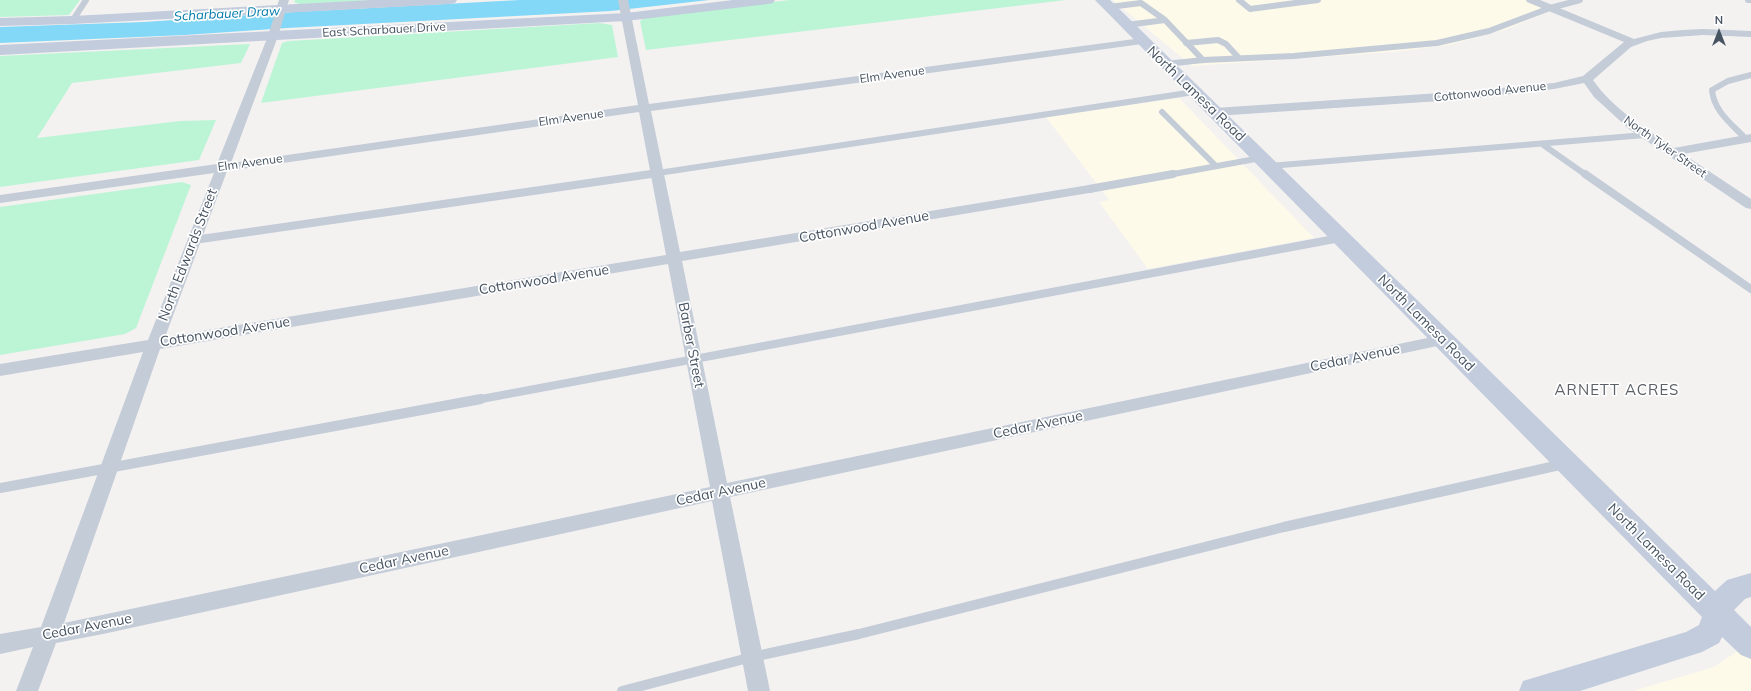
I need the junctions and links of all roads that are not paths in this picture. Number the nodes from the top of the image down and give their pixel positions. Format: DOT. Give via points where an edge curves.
graph roads {
  1 [pos="86,0"];
  2 [pos="450,0"];
  3 [pos="623,0"];
  4 [pos="768,0"];
  5 [pos="1239,0"];
  6 [pos="1318,0"];
  7 [pos="1531,0"];
  8 [pos="1580,0"];
  9 [pos="1748,0"];
  10 [pos="1751,0"];
  11 [pos="283,4"];
  12 [pos="1105,4"];
  13 [pos="1550,8"];
  14 [pos="626,17"];
  15 [pos="72,20"];
  16 [pos="1165,20"];
  17 [pos="0,22"];
  18 [pos="1127,25"];
  19 [pos="1751,34"];
  20 [pos="273,36"];
  21 [pos="1142,41"];
  22 [pos="1186,43"];
  23 [pos="1635,43"];
  24 [pos="0,50"];
  25 [pos="1239,58"];
  26 [pos="1203,60"];
  27 [pos="1166,64"];
  28 [pos="1751,75"];
  29 [pos="1587,78"];
  30 [pos="1194,92"];
  31 [pos="644,108"];
  32 [pos="1162,112"];
  33 [pos="1215,112"];
  34 [pos="1646,135"];
  35 [pos="1748,138"];
  36 [pos="1542,144"];
  37 [pos="1670,152"];
  38 [pos="1265,162"];
  39 [pos="1216,166"];
  40 [pos="222,167"];
  41 [pos="657,173"];
  42 [pos="1089,189"];
  43 [pos="0,199"];
  44 [pos="1751,205"];
  45 [pos="1340,238"];
  46 [pos="194,240"];
  47 [pos="674,258"];
  48 [pos="1751,289"];
  49 [pos="1442,340"];
  50 [pos="154,344"];
  51 [pos="694,359"];
  52 [pos="0,370"];
  53 [pos="1567,464"];
  54 [pos="109,470"];
  55 [pos="0,488"];
  56 [pos="719,492"];
  57 [pos="1751,585"];
  58 [pos="1718,613"];
  59 [pos="48,635"];
  60 [pos="0,644"];
  61 [pos="1751,646"];
  62 [pos="752,658"];
  63 [pos="27,691"];
  64 [pos="622,691"];
  65 [pos="759,691"];
  66 [pos="1534,691"];
  1 -- 15 [label="lane"];
  2 -- 11 [label="main road, East Scharbauer Drive"];
  3 -- 14 [label="street, Barber Street"];
  4 -- 14 [label="main road, East Scharbauer Drive"];
  5 -- 6 [label="lane" via="1250,9"];
  7 -- 13 [label="street"];
  8 -- 13 [label="lane"];
  9 -- 10 [label="lane"];
  11 -- 15 [label="main road, East Scharbauer Drive"];
  11 -- 20 [label="street, North Edwards Street"];
  12 -- 16 [label="lane" via="1142,3"];
  12 -- 18 [label="main road, North Lamesa Road"];
  13 -- 23 [label="street"];
  13 -- 25 [label="lane" via="1489,31 1437,44"];
  14 -- 20 [label="main road, East Scharbauer Drive"];
  14 -- 31 [label="street, Barber Street"];
  15 -- 17 [label="main road, East Scharbauer Drive"];
  16 -- 18 [label="lane"];
  16 -- 22 [label="lane"];
  18 -- 21 [label="main road, North Lamesa Road"];
  19 -- 23 [label="street, Cottonwood Avenue" via="1683,33 1661,35"];
  20 -- 24 [label="main road, East Scharbauer Drive"];
  20 -- 40 [label="street, North Edwards Street"];
  21 -- 27 [label="main road, North Lamesa Road"];
  21 -- 31 [label="street, Elm Avenue"];
  22 -- 25 [label="lane" via="1218,40 1226,44"];
  22 -- 26 [label="lane"];
  23 -- 29 [label="street, Cottonwood Avenue" via="1627,45"];
  25 -- 26 [label="lane"];
  26 -- 27 [label="lane"];
  27 -- 30 [label="main road, North Lamesa Road"];
  28 -- 35 [label="lane" via="1728,81 1712,90 1712,98 1720,113"];
  29 -- 33 [label="street, Cottonwood Avenue" via="1554,86 1470,95"];
  29 -- 34 [label="street, North Tyler Street" via="1598,95"];
  30 -- 33 [label="main road, North Lamesa Road"];
  30 -- 41 [label="lane"];
  31 -- 40 [label="street, Elm Avenue"];
  31 -- 41 [label="street, Barber Street"];
  32 -- 39 [label="lane"];
  33 -- 38 [label="main road, North Lamesa Road"];
  34 -- 36 [label="lane"];
  34 -- 37 [label="street, North Tyler Street"];
  35 -- 37 [label="street"];
  36 -- 38 [label="lane"];
  36 -- 48 [label="lane"];
  37 -- 44 [label="street, North Tyler Street"];
  38 -- 39 [label="lane"];
  38 -- 45 [label="main road, North Lamesa Road"];
  39 -- 42 [label="lane"];
  40 -- 43 [label="street, Elm Avenue"];
  40 -- 46 [label="street, North Edwards Street"];
  41 -- 46 [label="lane"];
  41 -- 47 [label="street, Barber Street"];
  42 -- 47 [label="street, Cottonwood Avenue"];
  45 -- 49 [label="main road, North Lamesa Road"];
  45 -- 51 [label="lane"];
  46 -- 50 [label="street, North Edwards Street"];
  47 -- 50 [label="street, Cottonwood Avenue"];
  47 -- 51 [label="street, Barber Street"];
  49 -- 53 [label="main road, North Lamesa Road"];
  49 -- 56 [label="street, Cedar Avenue"];
  50 -- 52 [label="street, Cottonwood Avenue"];
  50 -- 54 [label="street, North Edwards Street"];
  51 -- 54 [label="lane"];
  51 -- 56 [label="street, Barber Street"];
  53 -- 58 [label="main road, North Lamesa Road"];
  53 -- 62 [label="lane" via="1284,527 859,634"];
  54 -- 55 [label="lane"];
  54 -- 59 [label="street, North Edwards Street"];
  56 -- 59 [label="street, Cedar Avenue" via="119,622"];
  56 -- 62 [label="street, Barber Street"];
  57 -- 58 [label="main road" via="1737,589 1728,596"];
  58 -- 61 [label="main road, North Lamesa Road"];
  58 -- 66 [label="main road" via="1709,634 1692,643"];
  59 -- 60 [label="street, Cedar Avenue"];
  59 -- 63 [label="street, North Edwards Street"];
  62 -- 64 [label="lane"];
  62 -- 65 [label="street, Barber Street"];
}
